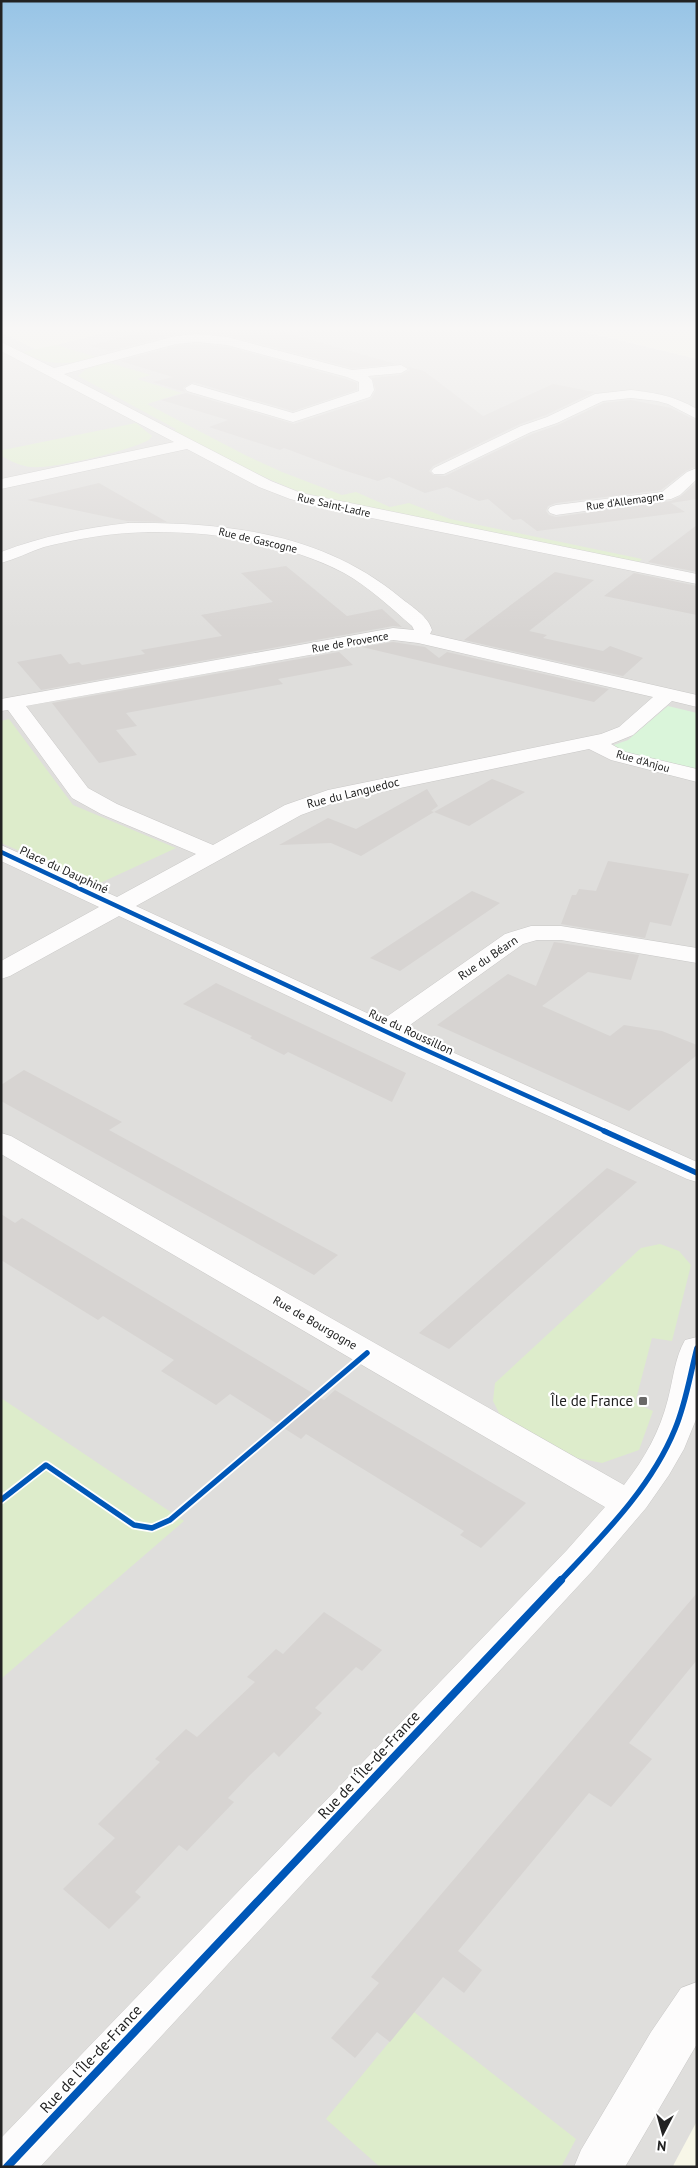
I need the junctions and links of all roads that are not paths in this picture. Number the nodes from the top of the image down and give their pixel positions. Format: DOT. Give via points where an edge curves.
graph roads {
  1 [pos="159,428"];
  2 [pos="528,428"];
  3 [pos="189,444"];
  4 [pos="6,466"];
  5 [pos="439,471"];
  6 [pos="29,477"];
  7 [pos="693,478"];
  8 [pos="1,484"];
  9 [pos="556,510"];
  10 [pos="1,558"];
  11 [pos="697,579"];
  12 [pos="418,637"];
  13 [pos="668,694"];
  14 [pos="697,701"];
  15 [pos="7,704"];
  16 [pos="591,742"];
  17 [pos="697,776"];
  18 [pos="1,852"];
  19 [pos="214,853"];
  20 [pos="118,906"];
  21 [pos="697,956"];
  22 [pos="1,972"];
  23 [pos="384,1031"];
  24 [pos="1,1142"];
  25 [pos="697,1173"];
  26 [pos="697,1348"];
  27 [pos="629,1504"];
  28 [pos="697,2004"];
  29 [pos="7,2167"];
  30 [pos="598,2167"];
  1 -- 3 [label="street, Rue Saint-Ladre"];
  2 -- 5 [label="street"];
  3 -- 6 [label="street"];
  3 -- 11 [label="street, Rue Saint-Ladre" via="265,484 309,500"];
  4 -- 6 [label="street"];
  6 -- 8 [label="street"];
  7 -- 9 [label="street, Rue d'Allemagne" via="665,496"];
  10 -- 12 [label="street, Rue de Gascogne" via="48,541 109,530 180,528 248,536 315,554 357,573 421,624 423,630"];
  12 -- 13 [label="street, Rue de Provence"];
  12 -- 15 [label="street, Rue de Provence" via="403,634 383,636"];
  13 -- 14 [label="street, Rue de Provence"];
  13 -- 16 [label="street, Rue du Languedoc" via="626,731"];
  15 -- 19 [label="street" via="80,793 109,809"];
  16 -- 17 [label="street, Rue d'Anjou" via="627,759"];
  16 -- 19 [label="street, Rue du Languedoc" via="321,799 293,810"];
  18 -- 20 [label="street, Place du Dauphiné"];
  19 -- 20 [label="street, Rue du Languedoc"];
  20 -- 22 [label="street, Rue du Languedoc"];
  20 -- 23 [label="street, Rue du Roussillon"];
  21 -- 23 [label="street, Rue du Béarn" via="560,933 523,935"];
  23 -- 25 [label="street, Rue du Roussillon"];
  24 -- 27 [label="street, Rue de Bourgogne"];
  26 -- 27 [label="street, Rue de l'Île-de-France" via="670,1442 645,1486"];
  27 -- 29 [label="street, Rue de l'Île-de-France"];
  28 -- 30 [label="street" via="667,2048"];
}
